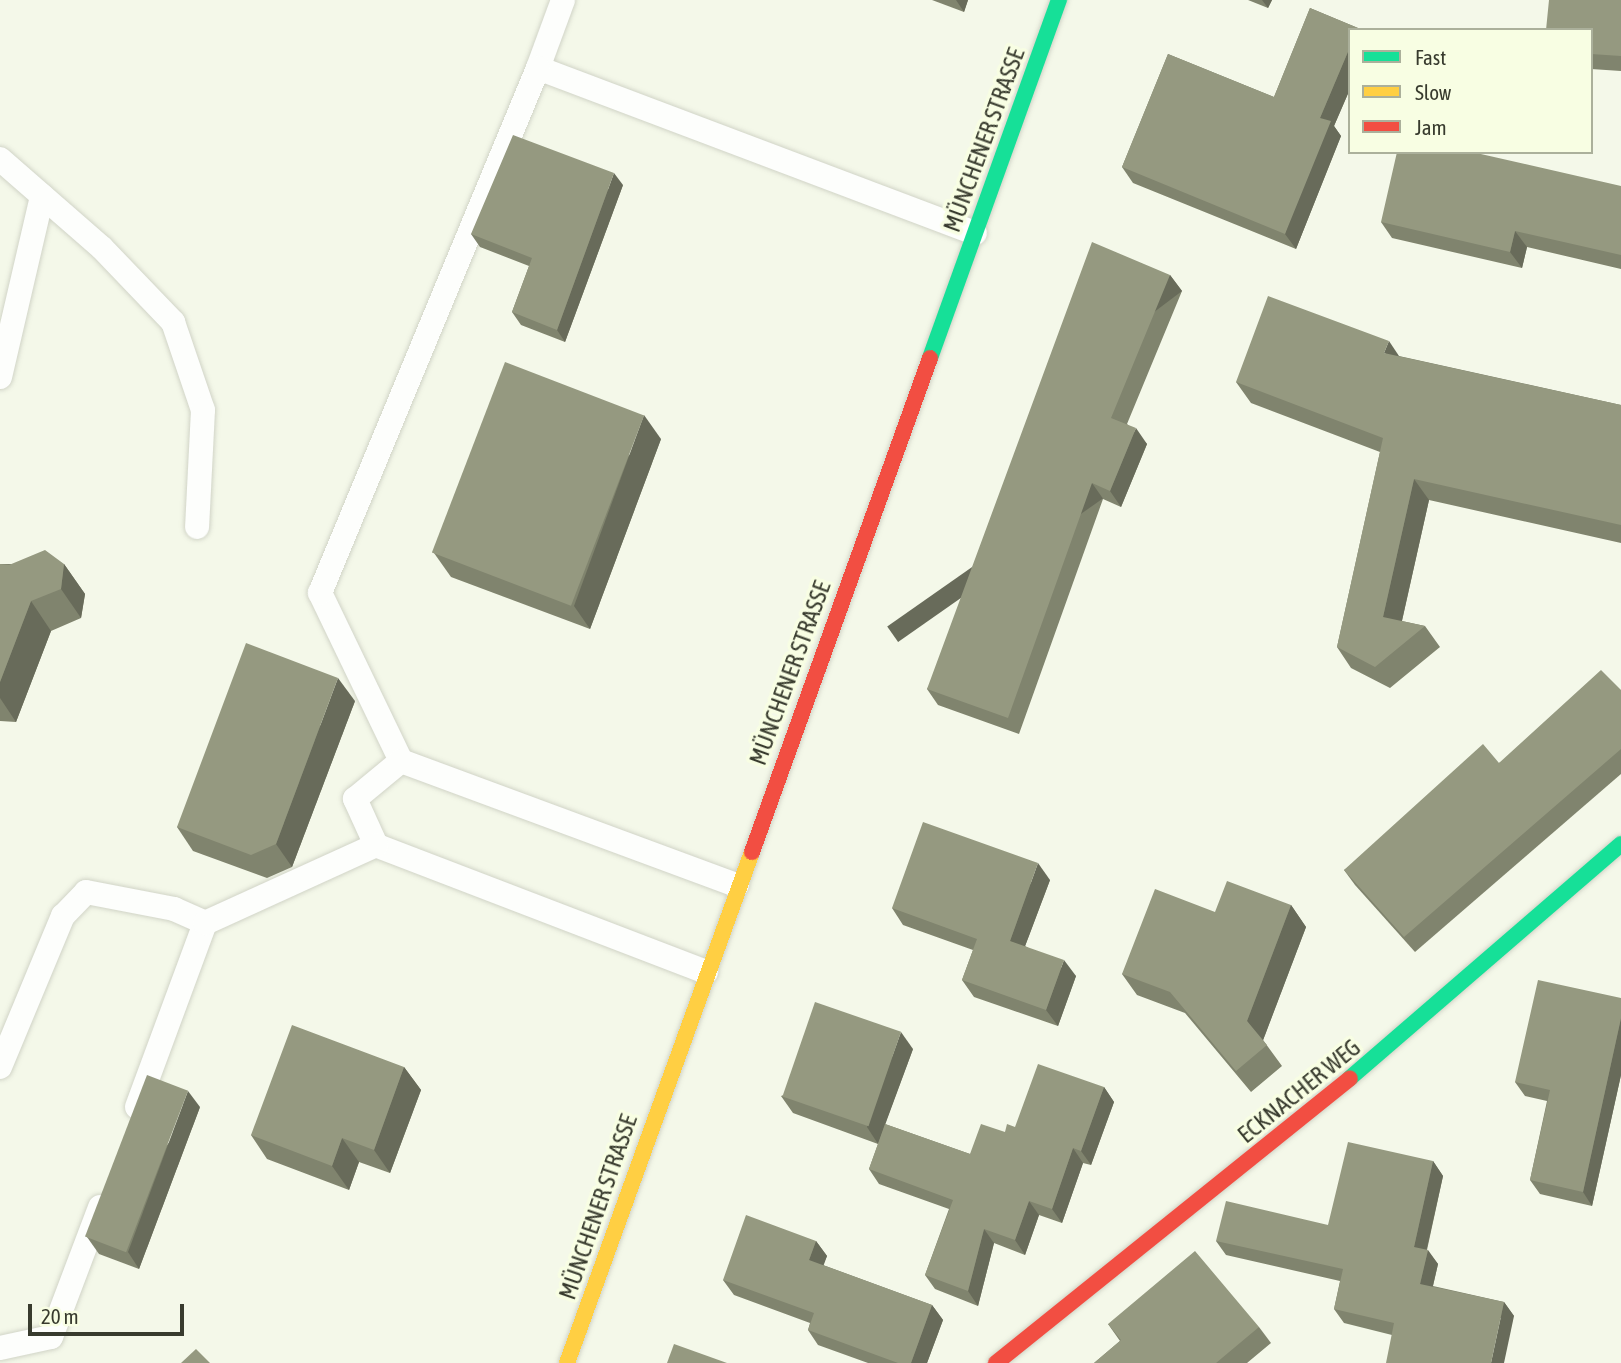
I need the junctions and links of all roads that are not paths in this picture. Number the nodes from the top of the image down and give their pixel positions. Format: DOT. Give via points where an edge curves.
graph roads {
  1 [pos="563,0"];
  2 [pos="1059,0"];
  3 [pos="538,68"];
  4 [pos="0,159"];
  5 [pos="42,196"];
  6 [pos="975,233"];
  7 [pos="0,377"];
  8 [pos="197,527"];
  9 [pos="401,761"];
  10 [pos="1621,844"];
  11 [pos="376,845"];
  12 [pos="737,886"];
  13 [pos="205,923"];
  14 [pos="706,972"];
  15 [pos="0,1067"];
  16 [pos="128,1130"];
  17 [pos="109,1182"];
  18 [pos="0,1348"];
  19 [pos="567,1363"];
  20 [pos="996,1363"];
  1 -- 3 [label="lane"];
  2 -- 6 [label="main road, MÜNCHENER STRASSE"];
  3 -- 6 [label="lane"];
  3 -- 9 [label="lane" via="320,593"];
  4 -- 5 [label="lane"];
  5 -- 7 [label="lane"];
  5 -- 8 [label="lane" via="173,322 203,410"];
  6 -- 12 [label="main road, MÜNCHENER STRASSE"];
  9 -- 11 [label="lane" via="355,799"];
  9 -- 12 [label="lane"];
  10 -- 20 [label="main road, ECKNACHER WEG" via="1413,1027"];
  11 -- 13 [label="lane"];
  11 -- 14 [label="lane"];
  12 -- 14 [label="main road, MÜNCHENER STRASSE"];
  13 -- 15 [label="lane" via="174,909 86,892 63,916"];
  13 -- 16 [label="lane"];
  14 -- 19 [label="main road, MÜNCHENER STRASSE"];
  17 -- 18 [label="lane" via="51,1337"];
}
